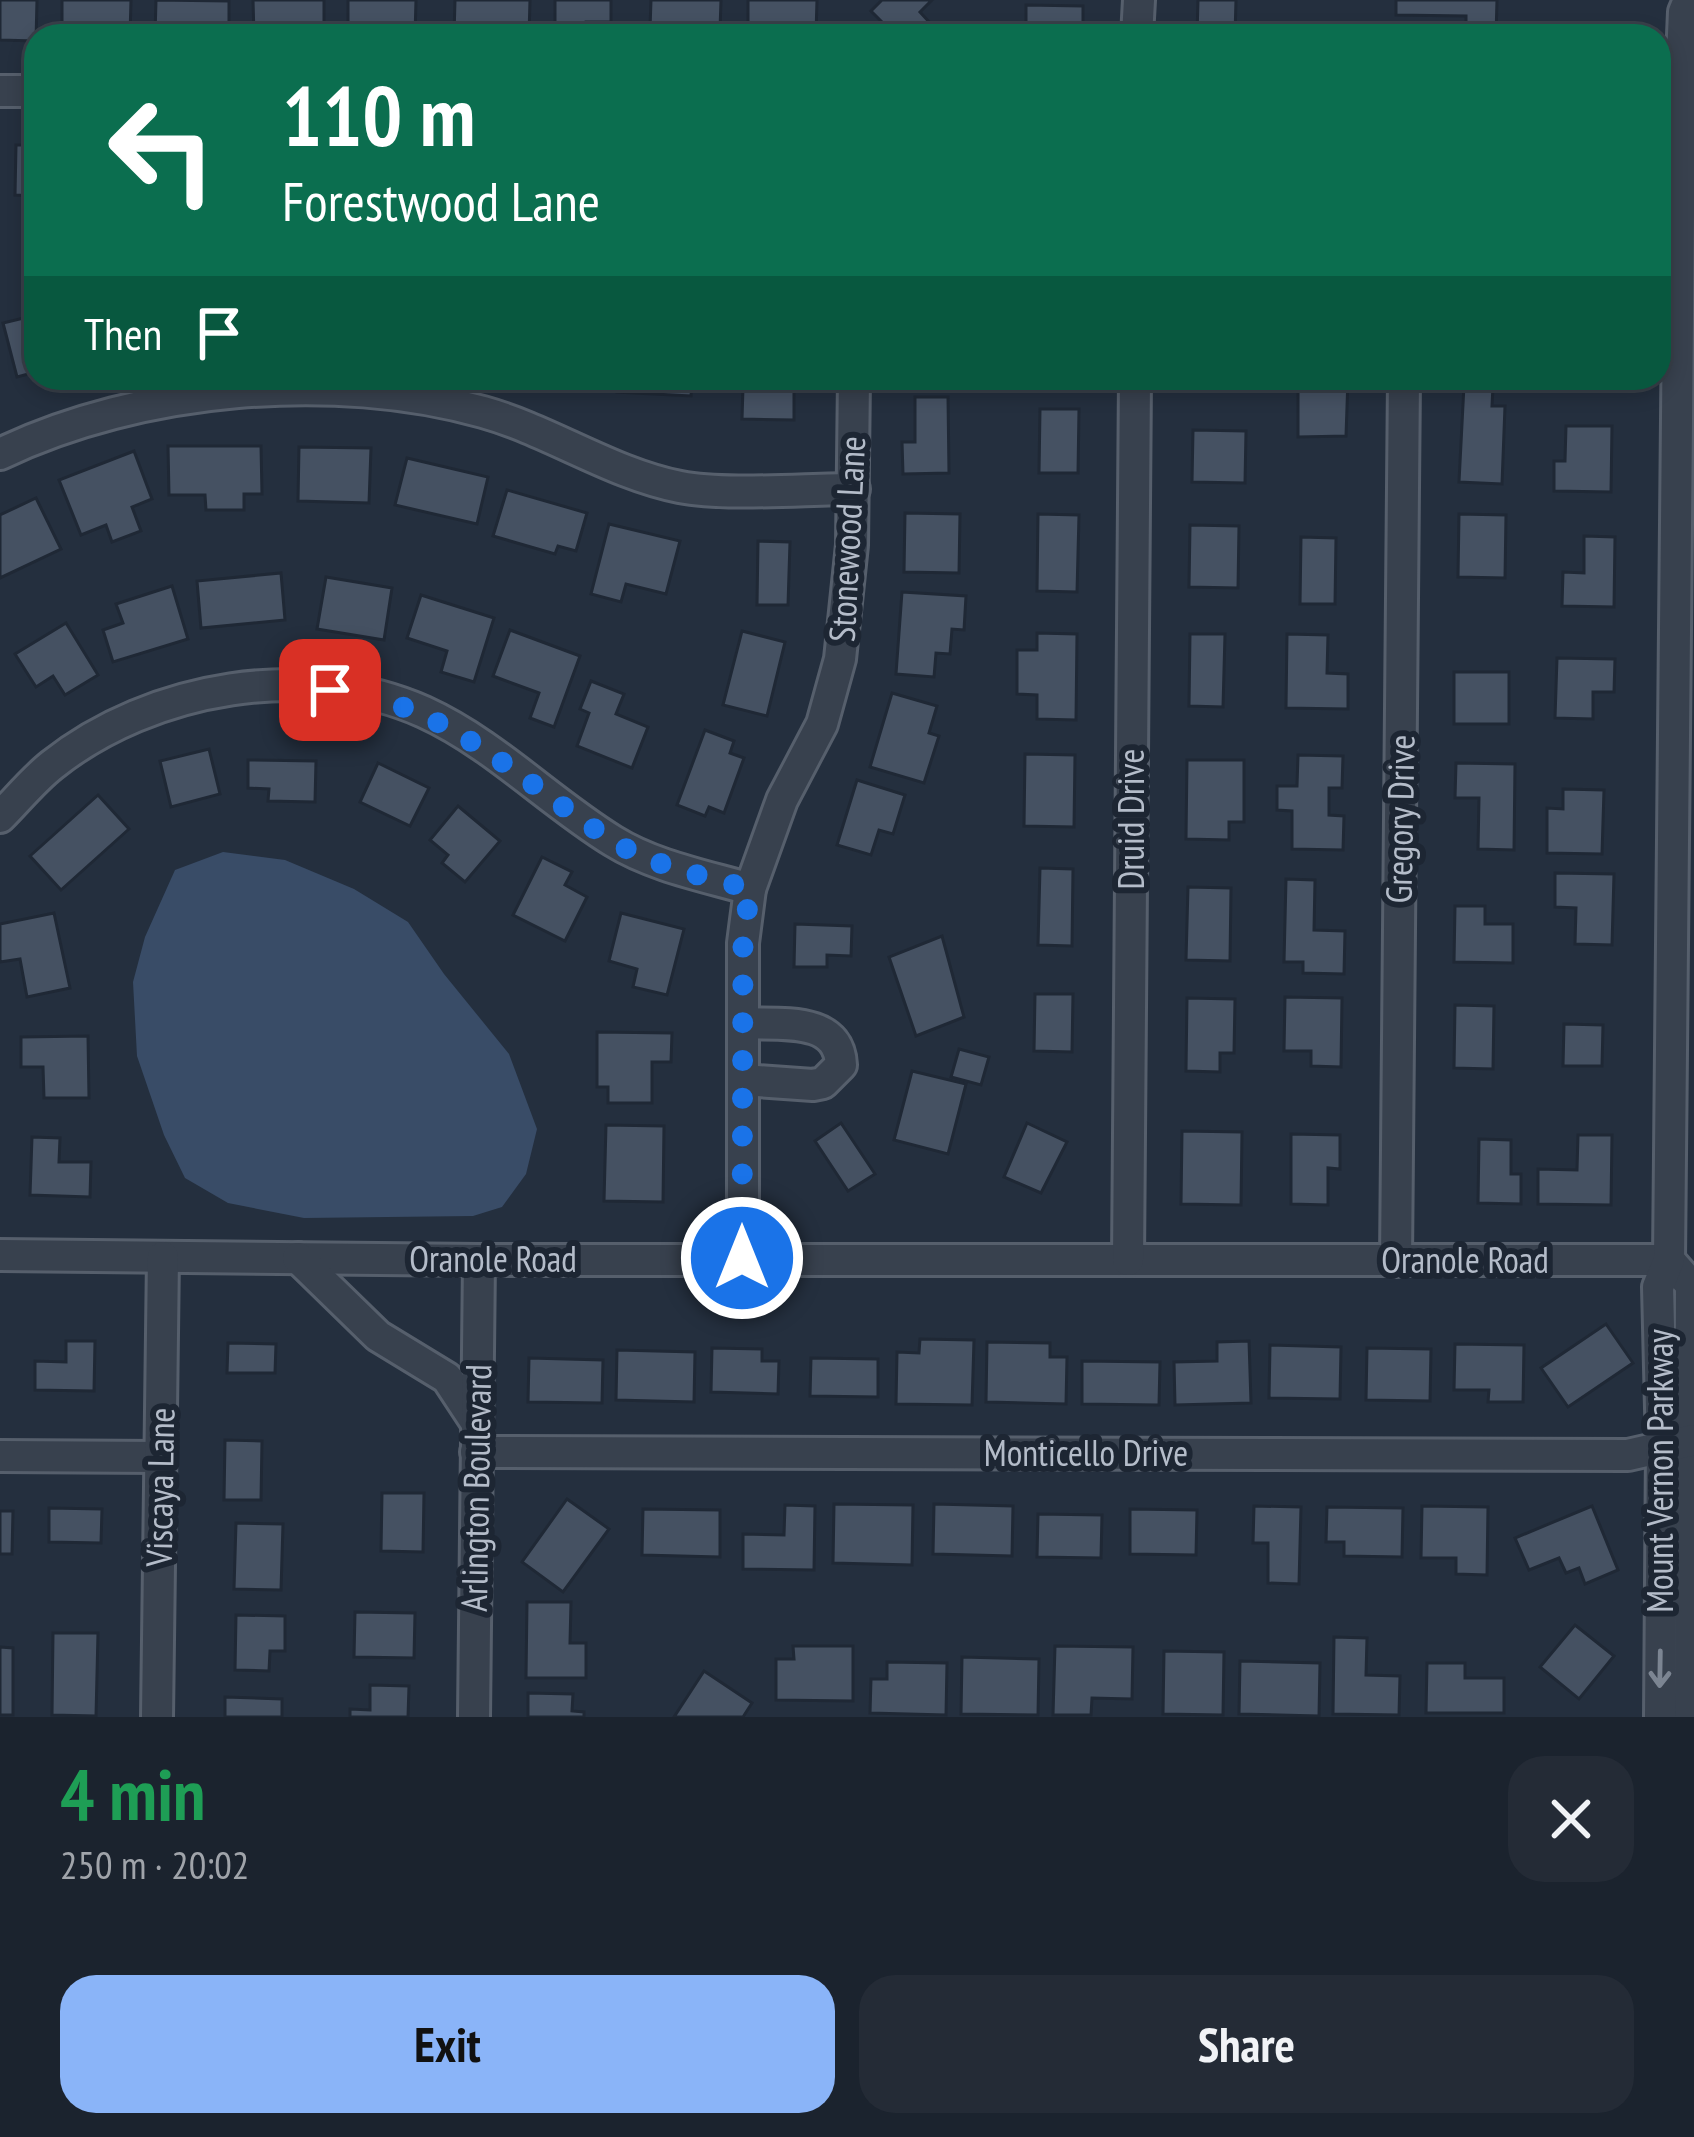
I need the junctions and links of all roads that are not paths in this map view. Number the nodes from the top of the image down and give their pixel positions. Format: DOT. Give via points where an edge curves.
graph roads {
  1 [pos="1689,0"];
  2 [pos="1671,92"];
  3 [pos="1671,120"];
  4 [pos="1687,248"];
  5 [pos="854,390"];
  6 [pos="1135,390"];
  7 [pos="1404,390"];
  8 [pos="0,454"];
  9 [pos="854,489"];
  10 [pos="1685,537"];
  11 [pos="0,817"];
  12 [pos="1684,828"];
  13 [pos="750,889"];
  14 [pos="743,1023"];
  15 [pos="743,1080"];
  16 [pos="1682,1116"];
  17 [pos="0,1255"];
  18 [pos="163,1258"];
  19 [pos="298,1258"];
  20 [pos="742,1258"];
  21 [pos="479,1260"];
  22 [pos="1128,1260"];
  23 [pos="1670,1260"];
  24 [pos="1396,1261"];
  25 [pos="476,1437"];
  26 [pos="1682,1443"];
  27 [pos="0,1456"];
  28 [pos="160,1457"];
  29 [pos="157,1717"];
  30 [pos="474,1717"];
  31 [pos="1660,1717"];
  32 [pos="1690,1717"];
  1 -- 2 [label="street"];
  3 -- 4 [label="street"];
  4 -- 10 [label="street"];
  5 -- 9 [label="street, Stonewood Lane"];
  6 -- 22 [label="street, Druid Drive"];
  7 -- 24 [label="street, Gregory Drive"];
  8 -- 9 [label="street" via="70,424 151,403 223,392 358,391 485,412 635,477 687,488"];
  9 -- 13 [label="street, Stonewood Lane" via="840,659 822,724 782,800"];
  10 -- 12 [label="street"];
  11 -- 13 [label="street" via="53,765 117,725 237,687 301,687 423,712 490,750 615,843"];
  12 -- 16 [label="street"];
  13 -- 14 [label="street, Stonewood Lane"];
  14 -- 15 [label="street, Stonewood Lane"];
  14 -- 15 [label="street" via="832,1035 841,1064 813,1085"];
  15 -- 20 [label="street, Stonewood Lane"];
  16 -- 23 [label="street"];
  17 -- 18 [label="street, Oranole Road"];
  18 -- 19 [label="street, Oranole Road"];
  18 -- 28 [label="street, Viscaya Lane"];
  19 -- 21 [label="street, Oranole Road"];
  19 -- 25 [label="street" via="378,1336 447,1378"];
  20 -- 21 [label="street, Oranole Road"];
  20 -- 22 [label="street, Oranole Road"];
  21 -- 25 [label="street, Arlington Boulevard"];
  22 -- 24 [label="street, Oranole Road"];
  23 -- 24 [label="street, Oranole Road"];
  23 -- 26 [label="street, Mount Vernon Parkway" via="1690,1285"];
  25 -- 26 [label="street, Monticello Drive" via="1628,1455"];
  25 -- 30 [label="street, Arlington Boulevard"];
  26 -- 31 [label="street, Mount Vernon Parkway, one-way"];
  26 -- 32 [label="street, Mount Vernon Parkway"];
  27 -- 28 [label="street"];
  28 -- 29 [label="street, Viscaya Lane"];
}
